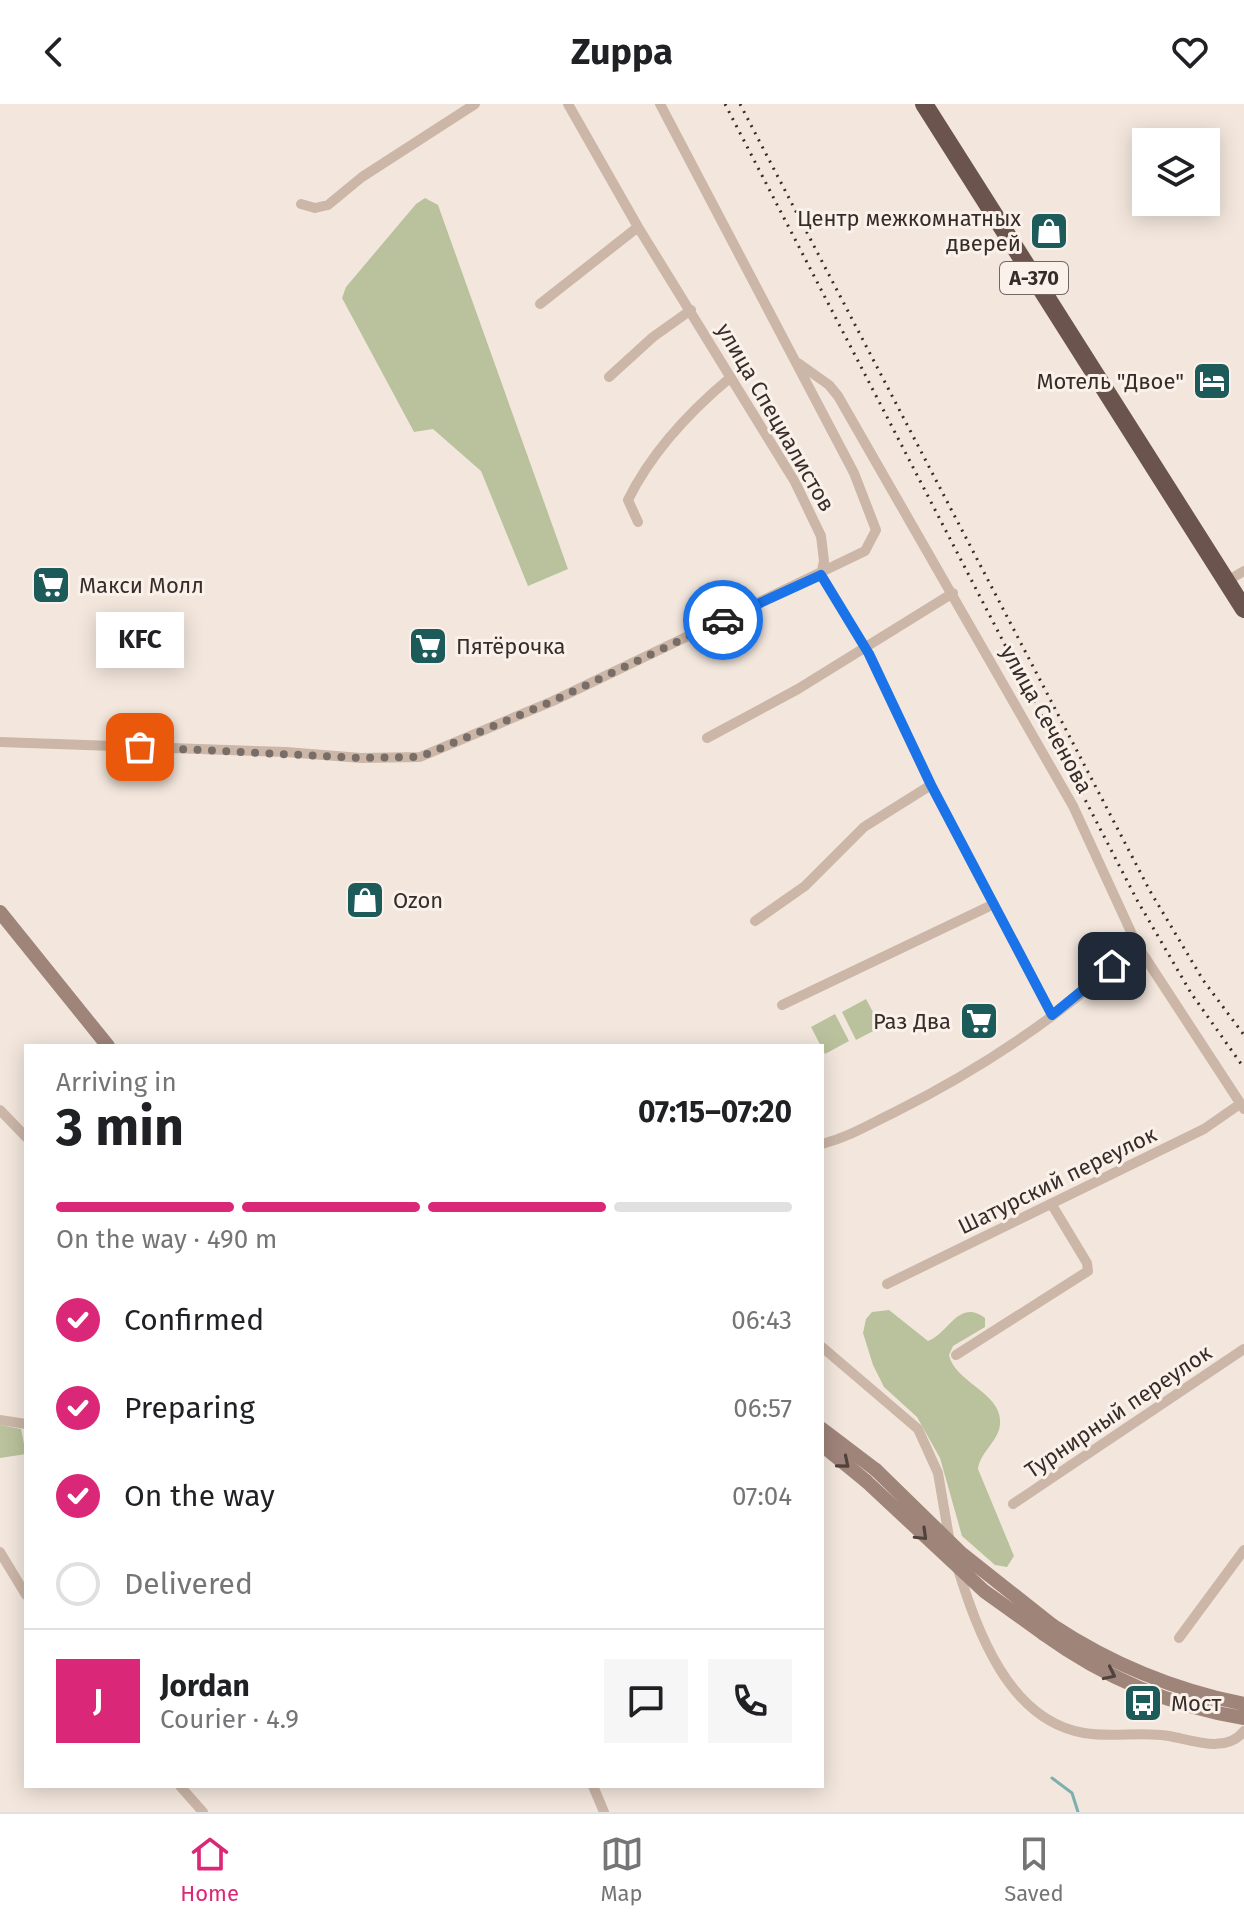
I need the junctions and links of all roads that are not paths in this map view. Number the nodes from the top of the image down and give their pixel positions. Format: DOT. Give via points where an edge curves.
graph roads {
  1 [pos="475,104"];
  2 [pos="568,104"];
  3 [pos="660,104"];
  4 [pos="924,104"];
  5 [pos="463,107"];
  6 [pos="301,204"];
  7 [pos="638,227"];
  8 [pos="540,304"];
  9 [pos="691,310"];
  10 [pos="797,362"];
  11 [pos="609,377"];
  12 [pos="731,377"];
  13 [pos="638,522"];
  14 [pos="1244,571"];
  15 [pos="821,575"];
  16 [pos="1227,581"];
  17 [pos="953,593"];
  18 [pos="1244,609"];
  19 [pos="865,647"];
  20 [pos="707,738"];
  21 [pos="0,742"];
  22 [pos="931,785"];
  23 [pos="994,904"];
  24 [pos="0,912"];
  25 [pos="755,921"];
  26 [pos="1137,945"];
  27 [pos="782,1005"];
  28 [pos="1052,1015"];
  29 [pos="106,1044"];
  30 [pos="1242,1106"];
  31 [pos="0,1110"];
  32 [pos="24,1135"];
  33 [pos="824,1144"];
  34 [pos="1052,1205"];
  35 [pos="887,1284"];
  36 [pos="824,1349"];
  37 [pos="1244,1349"];
  38 [pos="956,1355"];
  39 [pos="0,1420"];
  40 [pos="24,1424"];
  41 [pos="824,1431"];
  42 [pos="824,1446"];
  43 [pos="871,1476"];
  44 [pos="1013,1504"];
  45 [pos="1244,1550"];
  46 [pos="0,1552"];
  47 [pos="24,1592"];
  48 [pos="1179,1638"];
  49 [pos="1244,1704"];
  50 [pos="1211,1705"];
  51 [pos="1244,1718"];
  52 [pos="1244,1731"];
  53 [pos="182,1788"];
  54 [pos="594,1788"];
  55 [pos="203,1812"];
  56 [pos="604,1812"];
  1 -- 5 [label="street"];
  2 -- 7 [label="street, улица Специалистов"];
  3 -- 10 [label="street, улица Сеченова"];
  4 -- 16 [label="highway, А-370"];
  5 -- 6 [label="street" via="328,205"];
  7 -- 8 [label="street"];
  7 -- 9 [label="street, улица Специалистов"];
  9 -- 11 [label="street"];
  9 -- 12 [label="street, улица Специалистов"];
  10 -- 15 [label="street, улица Сеченова" via="854,473 876,530 865,551"];
  10 -- 17 [label="street, улица Сеченова" via="838,396"];
  12 -- 13 [label="street" via="675,428 635,486 628,500"];
  12 -- 15 [label="street, улица Специалистов" via="785,463 821,536"];
  14 -- 16 [label="street"];
  15 -- 19 [label="street"];
  15 -- 21 [label="street" via="553,701 410,759"];
  16 -- 18 [label="highway, А-370"];
  17 -- 19 [label="street"];
  17 -- 26 [label="street, улица Сеченова" via="1073,806"];
  19 -- 20 [label="street"];
  19 -- 22 [label="street"];
  22 -- 23 [label="street"];
  22 -- 25 [label="street" via="864,827 805,886"];
  23 -- 27 [label="street"];
  23 -- 28 [label="street"];
  24 -- 29 [label="main road"];
  26 -- 28 [label="street"];
  26 -- 30 [label="street, улица Сеченова"];
  28 -- 33 [label="street" via="947,1086 848,1138"];
  30 -- 34 [label="street, Шатурский переулок"];
  31 -- 32 [label="street"];
  34 -- 35 [label="street, Шатурский переулок"];
  34 -- 38 [label="street" via="1088,1271"];
  36 -- 52 [label="street" via="918,1429 938,1473 967,1598 984,1640 1024,1699 1056,1724 1082,1733 1157,1734 1217,1743 1232,1741"];
  37 -- 44 [label="street, Турнирный переулок"];
  39 -- 40 [label="street"];
  41 -- 43 [label="main road"];
  42 -- 43 [label="main road, one-way"];
  43 -- 50 [label="main road, bridge" via="1048,1629"];
  45 -- 48 [label="street"];
  46 -- 47 [label="street"];
  49 -- 50 [label="main road"];
  50 -- 51 [label="main road"];
  53 -- 55 [label="street"];
  54 -- 56 [label="street"];
}
